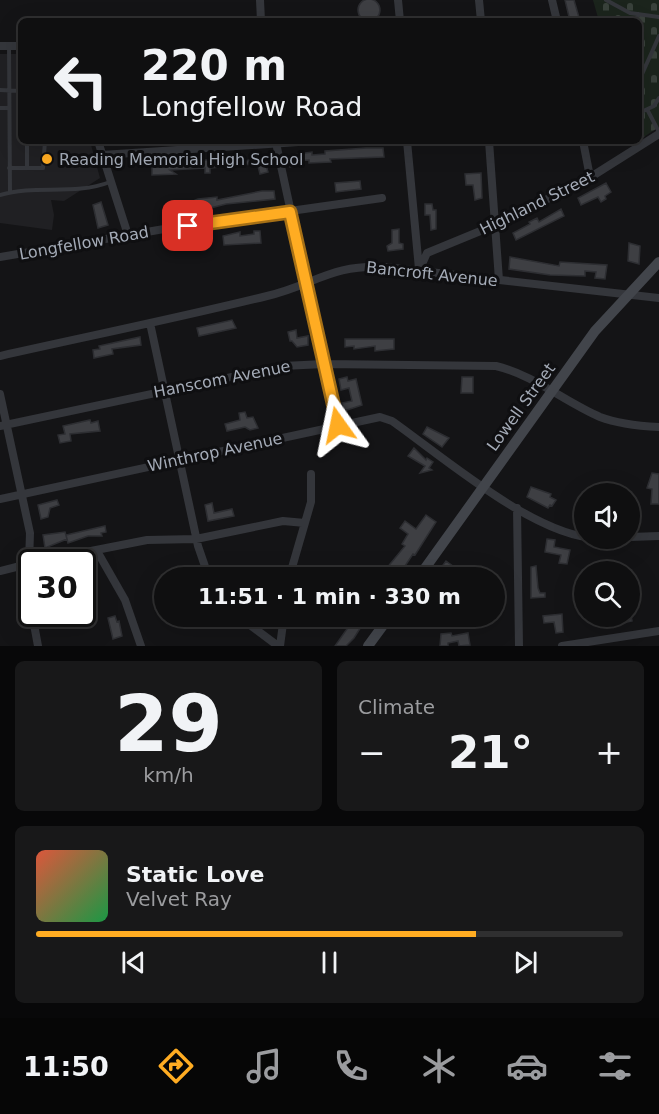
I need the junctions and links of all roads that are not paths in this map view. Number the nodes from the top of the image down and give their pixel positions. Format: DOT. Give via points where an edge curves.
graph roads {
  1 [pos="260,0"];
  2 [pos="398,0"];
  3 [pos="479,0"];
  4 [pos="552,0"];
  5 [pos="606,0"];
  6 [pos="638,14"];
  7 [pos="659,17"];
  8 [pos="261,18"];
  9 [pos="400,18"];
  10 [pos="481,18"];
  11 [pos="556,18"];
  12 [pos="637,18"];
  13 [pos="659,36"];
  14 [pos="4,46"];
  15 [pos="642,74"];
  16 [pos="0,90"];
  17 [pos="9,91"];
  18 [pos="18,91"];
  19 [pos="659,98"];
  20 [pos="0,108"];
  21 [pos="9,108"];
  22 [pos="648,111"];
  23 [pos="642,112"];
  24 [pos="659,133"];
  25 [pos="27,144"];
  26 [pos="45,144"];
  27 [pos="99,144"];
  28 [pos="262,144"];
  29 [pos="276,144"];
  30 [pos="407,144"];
  31 [pos="489,144"];
  32 [pos="584,144"];
  33 [pos="642,144"];
  34 [pos="642,144"];
  35 [pos="102,155"];
  36 [pos="9,168"];
  37 [pos="27,168"];
  38 [pos="590,177"];
  39 [pos="110,182"];
  40 [pos="10,192"];
  41 [pos="0,195"];
  42 [pos="382,198"];
  43 [pos="290,212"];
  44 [pos="495,225"];
  45 [pos="128,235"];
  46 [pos="0,257"];
  47 [pos="659,262"];
  48 [pos="419,271"];
  49 [pos="499,280"];
  50 [pos="305,281"];
  51 [pos="627,295"];
  52 [pos="659,298"];
  53 [pos="150,323"];
  54 [pos="0,356"];
  55 [pos="324,364"];
  56 [pos="165,390"];
  57 [pos="551,391"];
  58 [pos="0,394"];
  59 [pos="3,425"];
  60 [pos="338,425"];
  61 [pos="659,427"];
  62 [pos="180,460"];
  63 [pos="311,474"];
  64 [pos="482,487"];
  65 [pos="22,495"];
  66 [pos="0,499"];
  67 [pos="517,508"];
  68 [pos="305,524"];
  69 [pos="659,536"];
  70 [pos="574,537"];
  71 [pos="640,537"];
  72 [pos="196,539"];
  73 [pos="31,549"];
  74 [pos="97,551"];
  75 [pos="18,566"];
  76 [pos="205,567"];
  77 [pos="292,567"];
  78 [pos="426,567"];
  79 [pos="0,571"];
  80 [pos="34,627"];
  81 [pos="253,627"];
  82 [pos="283,627"];
  83 [pos="382,627"];
  84 [pos="659,631"];
  85 [pos="38,646"];
  86 [pos="141,646"];
  87 [pos="279,646"];
  88 [pos="368,646"];
  89 [pos="519,646"];
  90 [pos="562,646"];
  1 -- 8 [label="street"];
  2 -- 9 [label="street"];
  3 -- 10 [label="street"];
  4 -- 11 [label="street"];
  5 -- 6 [label="lane" via="616,8"];
  6 -- 7 [label="lane"];
  6 -- 12 [label="lane"];
  13 -- 15 [label="lane"];
  14 -- 17 [label="lane"];
  16 -- 17 [label="lane"];
  17 -- 18 [label="lane"];
  17 -- 21 [label="lane"];
  19 -- 22 [label="lane"];
  20 -- 21 [label="lane"];
  21 -- 36 [label="lane"];
  22 -- 23 [label="lane"];
  22 -- 24 [label="lane"];
  24 -- 33 [label="street, Highland Street"];
  25 -- 37 [label="lane"];
  26 -- 37 [label="lane" via="44,166"];
  27 -- 35 [label="street"];
  28 -- 35 [label="street"];
  29 -- 43 [label="street"];
  30 -- 48 [label="street"];
  31 -- 44 [label="street"];
  32 -- 38 [label="street"];
  34 -- 38 [label="street, Highland Street"];
  35 -- 39 [label="street"];
  36 -- 37 [label="lane"];
  36 -- 40 [label="lane"];
  38 -- 44 [label="street, Highland Street"];
  39 -- 40 [label="lane" via="87,190"];
  39 -- 45 [label="street"];
  40 -- 41 [label="lane"];
  42 -- 43 [label="street, Longfellow Road"];
  43 -- 45 [label="street, Longfellow Road"];
  43 -- 50 [label="street"];
  44 -- 48 [label="street, Highland Street" via="427,253"];
  44 -- 49 [label="street"];
  45 -- 46 [label="street, Longfellow Road"];
  47 -- 51 [label="main road, Lowell Street"];
  48 -- 49 [label="street, Bancroft Avenue"];
  48 -- 50 [label="street, Bancroft Avenue" via="356,267"];
  49 -- 51 [label="street, Bancroft Avenue"];
  50 -- 53 [label="street, Bancroft Avenue" via="271,295"];
  50 -- 55 [label="street"];
  51 -- 52 [label="street, Bancroft Avenue"];
  51 -- 57 [label="main road, Lowell Street" via="600,324"];
  53 -- 54 [label="street, Bancroft Avenue"];
  53 -- 56 [label="street"];
  55 -- 56 [label="street, Hanscom Avenue" via="275,367"];
  55 -- 57 [label="street, Hanscom Avenue" via="491,366 512,371"];
  55 -- 60 [label="street"];
  56 -- 59 [label="street, Hanscom Avenue"];
  56 -- 62 [label="street"];
  57 -- 61 [label="street, Hanscom Avenue" via="610,420"];
  57 -- 64 [label="main road, Lowell Street"];
  58 -- 59 [label="street"];
  59 -- 65 [label="street"];
  60 -- 62 [label="street, Winthrop Avenue"];
  60 -- 64 [label="street, Winthrop Avenue" via="372,417 389,419"];
  62 -- 65 [label="street, Winthrop Avenue"];
  62 -- 72 [label="street"];
  63 -- 68 [label="street" via="312,497"];
  64 -- 67 [label="street, Winthrop Avenue"];
  64 -- 78 [label="main road, Lowell Street"];
  65 -- 66 [label="street, Winthrop Avenue"];
  65 -- 73 [label="street"];
  67 -- 70 [label="street, Winthrop Avenue"];
  67 -- 89 [label="street"];
  68 -- 72 [label="street" via="283,521"];
  68 -- 77 [label="street"];
  69 -- 71 [label="street"];
  72 -- 74 [label="street" via="147,540"];
  72 -- 76 [label="street"];
  74 -- 86 [label="street" via="125,600"];
  75 -- 79 [label="street"];
  80 -- 85 [label="street"];
  81 -- 87 [label="street"];
  82 -- 87 [label="street"];
  83 -- 88 [label="main road"];
  84 -- 90 [label="street"];
}
